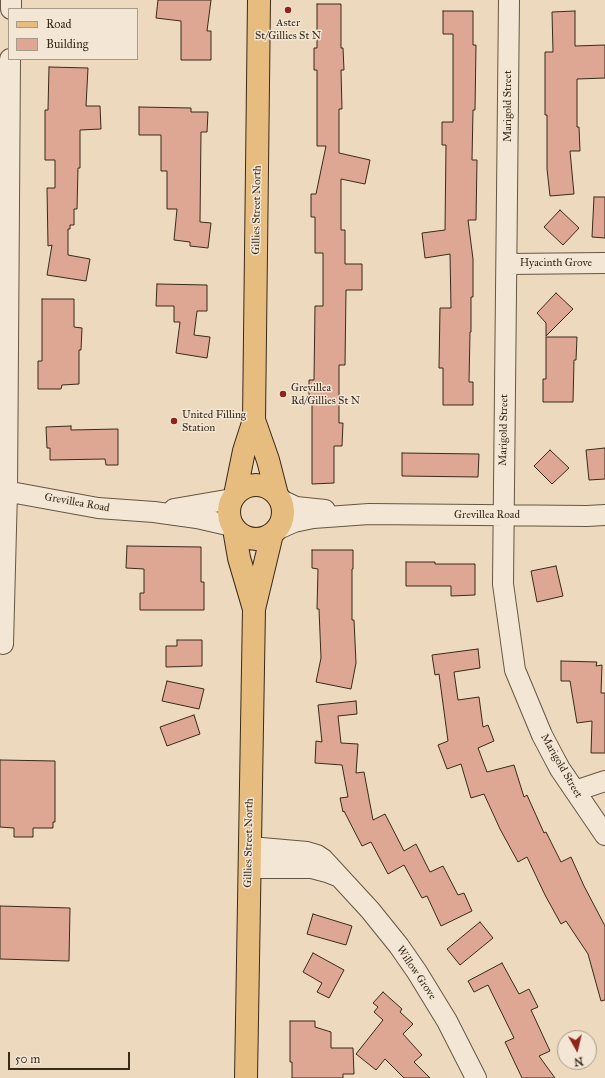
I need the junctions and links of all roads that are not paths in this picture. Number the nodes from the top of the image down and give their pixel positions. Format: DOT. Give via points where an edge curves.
graph roads {
  1 [pos="259,0"];
  2 [pos="509,0"];
  3 [pos="10,60"];
  4 [pos="605,263"];
  5 [pos="507,264"];
  6 [pos="254,420"];
  7 [pos="4,490"];
  8 [pos="234,497"];
  9 [pos="278,497"];
  10 [pos="154,512"];
  11 [pos="369,514"];
  12 [pos="503,514"];
  13 [pos="605,515"];
  14 [pos="233,527"];
  15 [pos="274,532"];
  16 [pos="254,609"];
  17 [pos="3,644"];
  18 [pos="605,781"];
  19 [pos="575,791"];
  20 [pos="605,835"];
  21 [pos="249,858"];
  22 [pos="246,1078"];
  23 [pos="476,1078"];
  1 -- 6 [label="main road, Gillies Street North"];
  2 -- 5 [label="street, Marigold Street"];
  3 -- 7 [label="street"];
  4 -- 5 [label="street, Hyacinth Grove"];
  5 -- 12 [label="street, Marigold Street"];
  6 -- 8 [label="main road, Gillies Street North"];
  6 -- 9 [label="main road, Gillies Street North"];
  7 -- 10 [label="street, Grevillea Road" via="98,508"];
  7 -- 17 [label="street"];
  8 -- 9 [label="main road" via="242,489 256,486 269,489"];
  8 -- 10 [label="street, Grevillea Road"];
  8 -- 14 [label="main road, Gillies Street North" via="229,509"];
  9 -- 11 [label="street, Grevillea Road" via="300,507"];
  9 -- 15 [label="main road, Gillies Street North" via="283,515"];
  10 -- 14 [label="street, Grevillea Road" via="197,518"];
  11 -- 12 [label="street, Grevillea Road"];
  11 -- 15 [label="street, Grevillea Road" via="313,518 294,522"];
  12 -- 13 [label="street, Grevillea Road"];
  12 -- 19 [label="street, Marigold Street" via="503,584 516,670 548,748"];
  14 -- 15 [label="main road" via="241,535 250,538 264,538"];
  14 -- 16 [label="main road, Gillies Street North"];
  15 -- 16 [label="main road, Gillies Street North"];
  16 -- 21 [label="main road, Gillies Street North"];
  18 -- 19 [label="street"];
  19 -- 20 [label="street, Marigold Street"];
  21 -- 22 [label="main road, Gillies Street North"];
  21 -- 23 [label="street, Willow Grove" via="299,851 323,859 383,927 417,972"];
}
